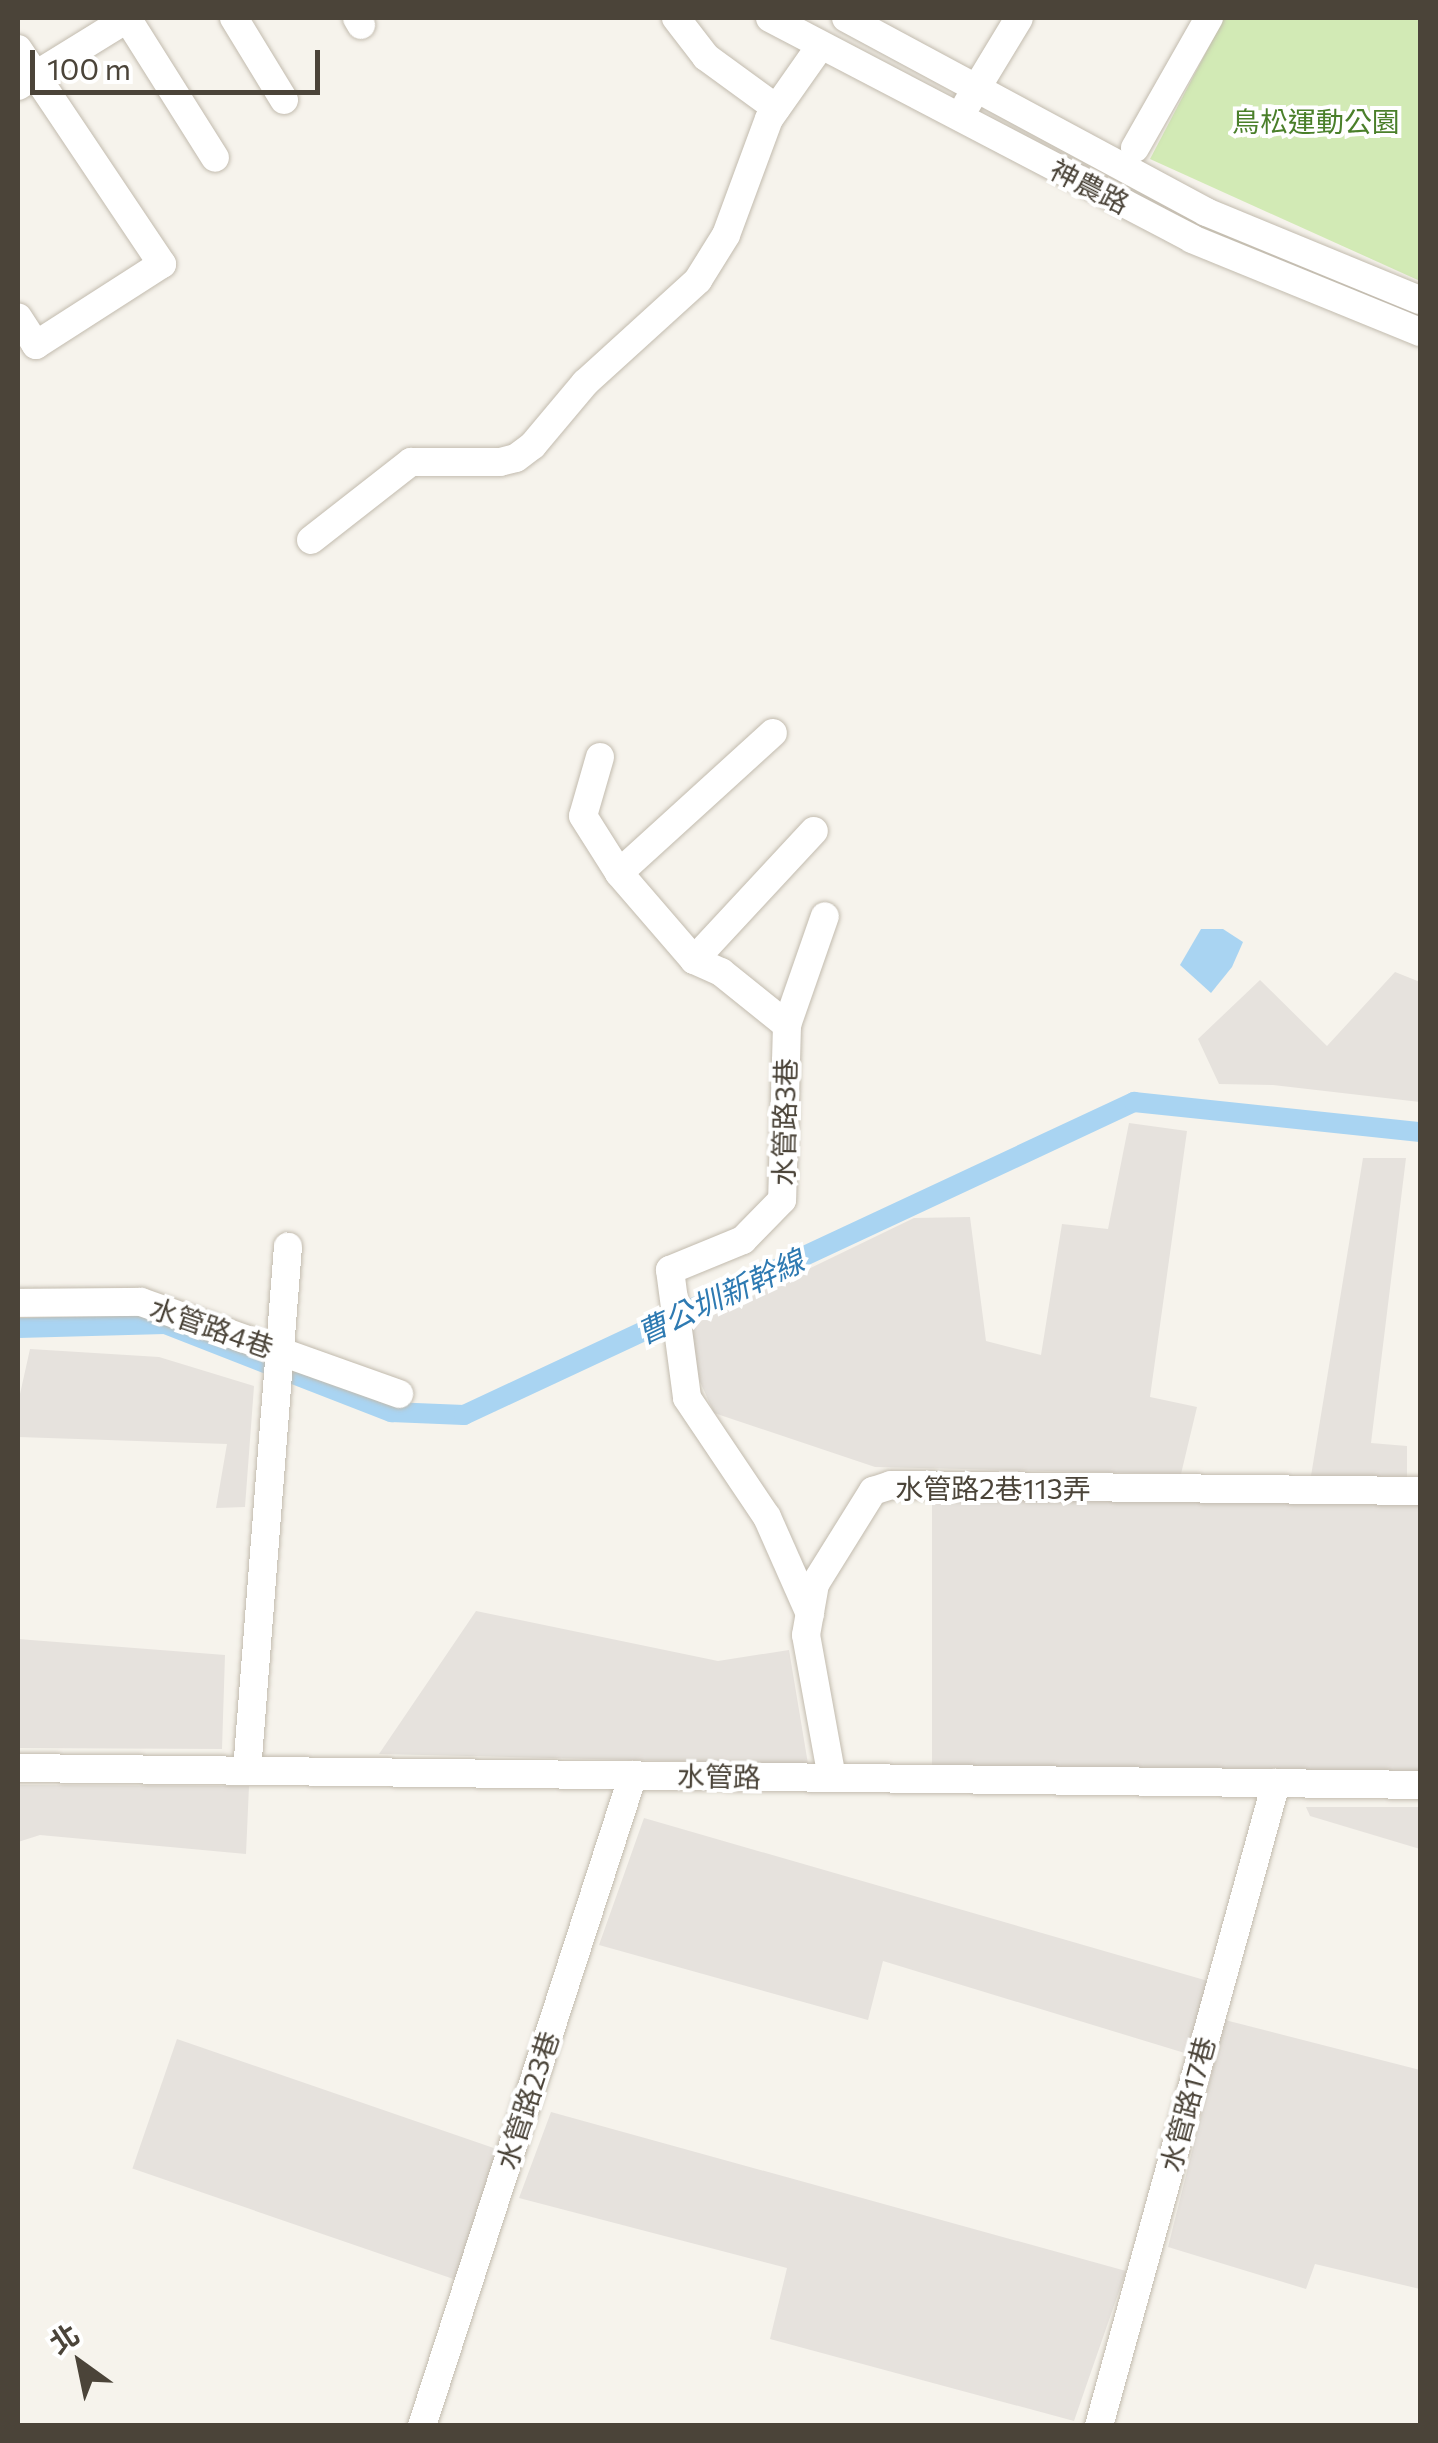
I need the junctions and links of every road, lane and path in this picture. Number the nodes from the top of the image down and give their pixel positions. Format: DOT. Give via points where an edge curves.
graph roads {
  1 [pos="128,18"];
  2 [pos="234,18"];
  3 [pos="676,18"];
  4 [pos="770,18"];
  5 [pos="846,18"];
  6 [pos="1018,18"];
  7 [pos="1210,18"];
  8 [pos="821,45"];
  9 [pos="18,49"];
  10 [pos="26,81"];
  11 [pos="974,90"];
  12 [pos="284,100"];
  13 [pos="776,108"];
  14 [pos="960,119"];
  15 [pos="1135,148"];
  16 [pos="215,158"];
  17 [pos="1420,300"];
  18 [pos="18,317"];
  19 [pos="1420,332"];
  20 [pos="311,540"];
  21 [pos="773,734"];
  22 [pos="600,757"];
  23 [pos="814,832"];
  24 [pos="619,872"];
  25 [pos="825,916"];
  26 [pos="694,960"];
  27 [pos="787,1025"];
  28 [pos="288,1247"];
  29 [pos="18,1303"];
  30 [pos="276,1365"];
  31 [pos="399,1394"];
  32 [pos="1420,1491"];
  33 [pos="810,1614"];
  34 [pos="18,1768"];
  35 [pos="246,1771"];
  36 [pos="633,1776"];
  37 [pos="832,1778"];
  38 [pos="1276,1783"];
  39 [pos="1420,1784"];
  40 [pos="422,2426"];
  41 [pos="1099,2426"];
  1 -- 10 [label="street"];
  1 -- 16 [label="street"];
  2 -- 12 [label="street"];
  3 -- 13 [label="street" via="706,57"];
  4 -- 8 [label="street, 神農路"];
  5 -- 11 [label="street, 神農路"];
  6 -- 11 [label="street"];
  7 -- 15 [label="street"];
  8 -- 13 [label="street"];
  8 -- 14 [label="street, 神農路"];
  9 -- 10 [label="street"];
  10 -- 18 [label="street" via="162,264 36,346"];
  11 -- 14 [label="street"];
  11 -- 17 [label="street, 神農路" via="1206,212"];
  13 -- 20 [label="street" via="726,236 698,280 585,382 526,452 500,462 411,462"];
  14 -- 19 [label="street, 神農路" via="1192,238"];
  21 -- 24 [label="street"];
  22 -- 24 [label="street, 水管路3巷" via="583,816"];
  23 -- 26 [label="street"];
  24 -- 26 [label="street, 水管路3巷"];
  25 -- 27 [label="street"];
  26 -- 27 [label="street, 水管路3巷" via="721,972"];
  27 -- 33 [label="street, 水管路3巷" via="782,1200 742,1240 670,1273 686,1398 767,1517"];
  28 -- 30 [label="street"];
  29 -- 30 [label="street, 水管路4巷" via="140,1302"];
  30 -- 31 [label="street, 水管路4巷"];
  30 -- 35 [label="street, 水管路4巷"];
  32 -- 33 [label="street, 水管路2巷113弄" via="892,1485 873,1490 862,1502 815,1584"];
  33 -- 37 [label="street, 水管路2巷113弄" via="806,1635"];
  34 -- 35 [label="street, 水管路"];
  35 -- 36 [label="street, 水管路"];
  36 -- 37 [label="street, 水管路"];
  36 -- 40 [label="street, 水管路23巷"];
  37 -- 38 [label="street, 水管路"];
  38 -- 39 [label="street, 水管路"];
  38 -- 41 [label="street, 水管路17巷"];
}
